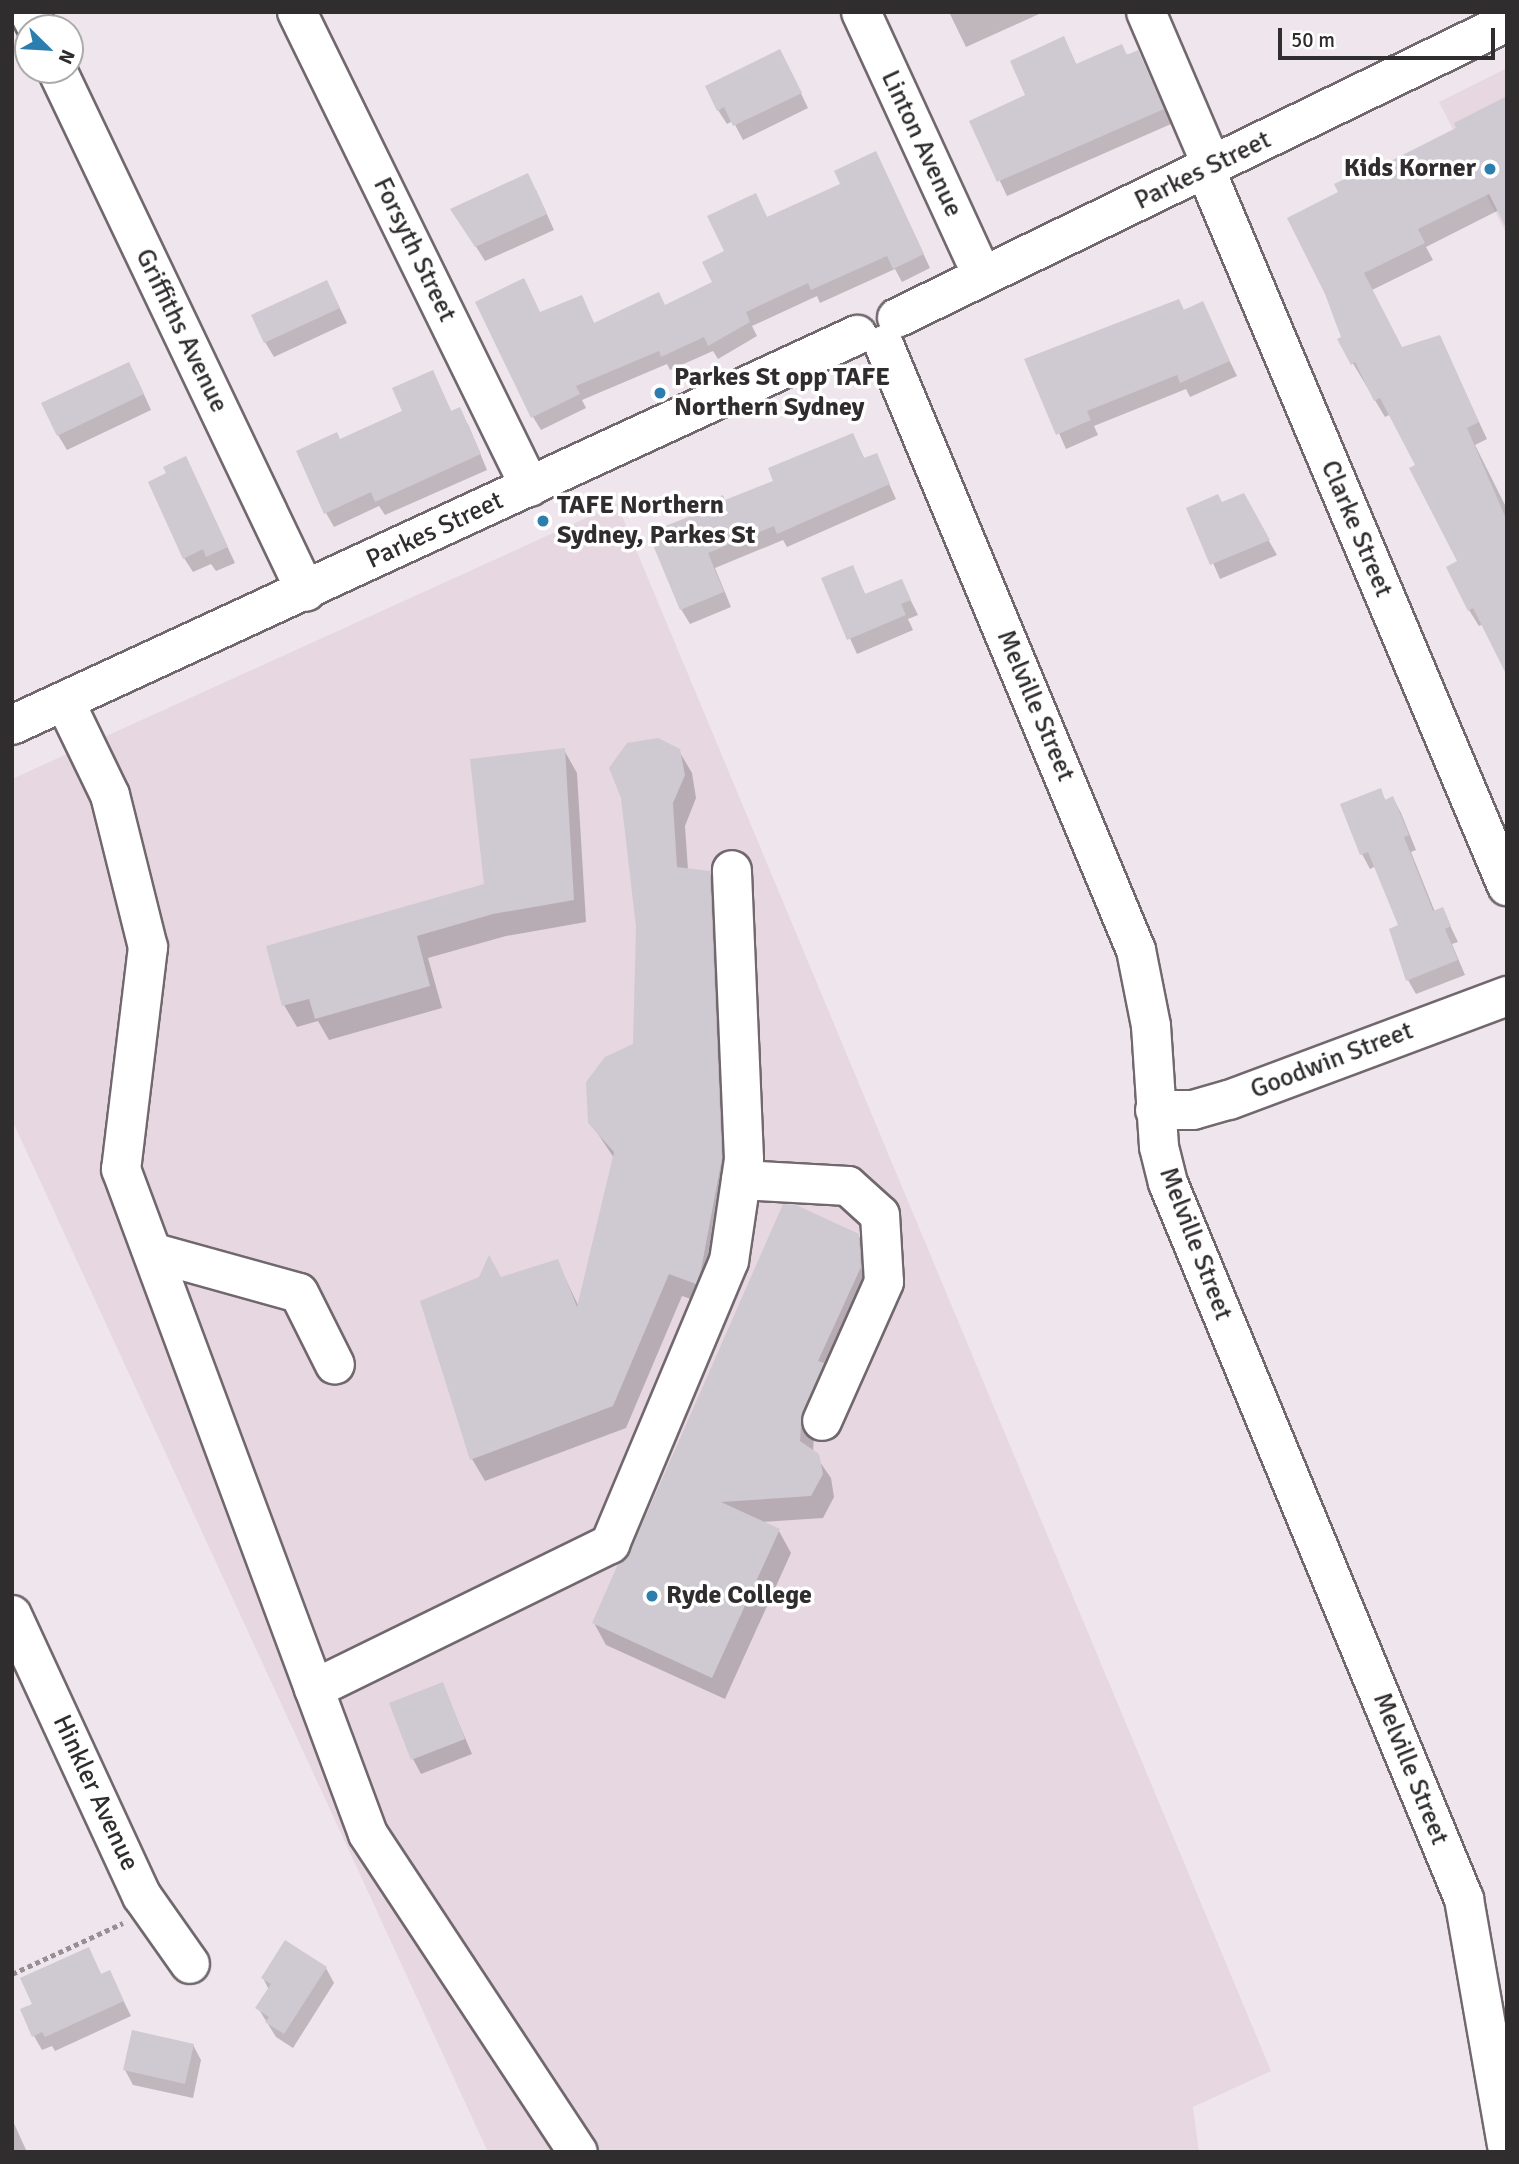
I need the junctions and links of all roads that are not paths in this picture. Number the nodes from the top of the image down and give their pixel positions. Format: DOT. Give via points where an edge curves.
graph roads {
  1 [pos="297,12"];
  2 [pos="861,12"];
  3 [pos="1146,12"];
  4 [pos="1507,22"];
  5 [pos="64,84"];
  6 [pos="1210,169"];
  7 [pos="982,275"];
  8 [pos="879,333"];
  9 [pos="530,487"];
  10 [pos="306,592"];
  11 [pos="65,702"];
  12 [pos="12,725"];
  13 [pos="732,870"];
  14 [pos="1507,886"];
  15 [pos="1507,996"];
  16 [pos="1155,1110"];
  17 [pos="741,1180"];
  18 [pos="155,1253"];
  19 [pos="335,1365"];
  20 [pos="822,1420"];
  21 [pos="12,1615"];
  22 [pos="314,1689"];
  23 [pos="190,1964"];
  24 [pos="1497,2016"];
  25 [pos="1507,2145"];
  26 [pos="578,2152"];
  1 -- 9 [label="street, Forsyth Street"];
  2 -- 7 [label="street, Linton Avenue"];
  3 -- 6 [label="street, Clarke Street"];
  4 -- 6 [label="street, Parkes Street"];
  5 -- 10 [label="street, Griffiths Avenue"];
  6 -- 7 [label="street, Parkes Street"];
  6 -- 14 [label="street, Clarke Street"];
  7 -- 8 [label="street, Parkes Street"];
  8 -- 9 [label="street, Parkes Street"];
  8 -- 16 [label="street, Melville Street" via="1136,950 1151,1026"];
  9 -- 10 [label="street, Parkes Street"];
  10 -- 11 [label="street, Parkes Street"];
  11 -- 12 [label="street, Parkes Street"];
  11 -- 18 [label="street" via="110,795 148,947 121,1170"];
  13 -- 17 [label="street" via="744,1159"];
  15 -- 16 [label="street, Goodwin Street" via="1229,1100 1193,1110"];
  16 -- 24 [label="street, Melville Street" via="1168,1183 1464,1899"];
  17 -- 20 [label="street" via="848,1186 880,1215 884,1282"];
  17 -- 22 [label="street" via="729,1261 610,1544"];
  18 -- 19 [label="street" via="299,1293"];
  18 -- 22 [label="street"];
  21 -- 23 [label="street, Hinkler Avenue" via="152,1910"];
  22 -- 26 [label="street" via="368,1834"];
  24 -- 25 [label="street, Melville Street"];
}
